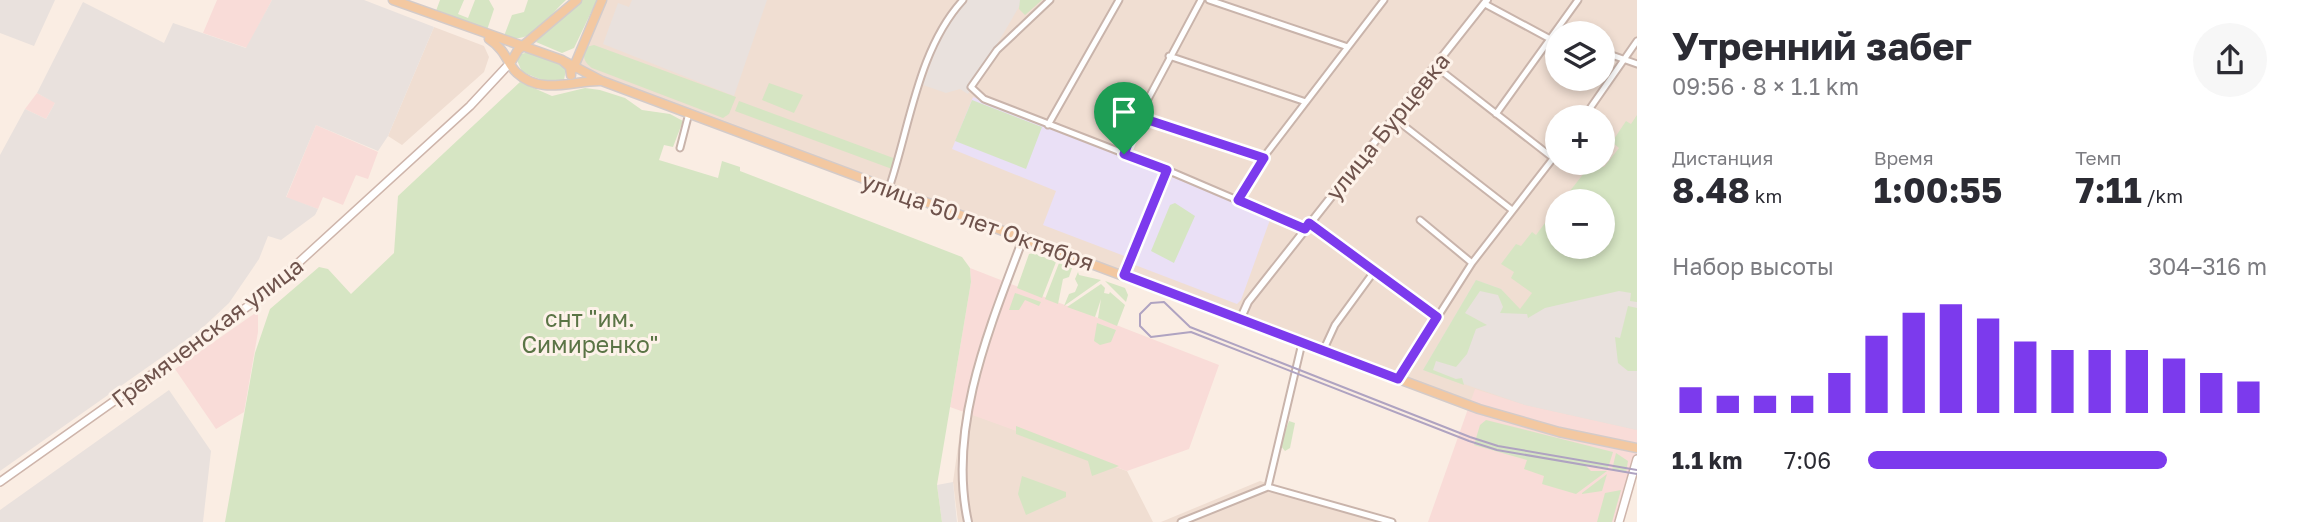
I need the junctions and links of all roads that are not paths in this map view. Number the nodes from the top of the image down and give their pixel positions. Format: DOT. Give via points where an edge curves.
graph roads {
  1 [pos="393,0"];
  2 [pos="577,0"];
  3 [pos="602,0"];
  4 [pos="963,0"];
  5 [pos="1050,0"];
  6 [pos="1119,0"];
  7 [pos="1200,0"];
  8 [pos="1209,0"];
  9 [pos="1384,0"];
  10 [pos="1578,0"];
  11 [pos="1486,2"];
  12 [pos="1565,21"];
  13 [pos="477,31"];
  14 [pos="1545,32"];
  15 [pos="1637,41"];
  16 [pos="525,46"];
  17 [pos="1349,47"];
  18 [pos="1545,50"];
  19 [pos="1169,56"];
  20 [pos="1615,56"];
  21 [pos="562,60"];
  22 [pos="1626,60"];
  23 [pos="511,62"];
  24 [pos="574,64"];
  25 [pos="1637,64"];
  26 [pos="1435,66"];
  27 [pos="571,75"];
  28 [pos="519,76"];
  29 [pos="602,81"];
  30 [pos="496,82"];
  31 [pos="563,86"];
  32 [pos="1306,102"];
  33 [pos="1593,105"];
  34 [pos="689,113"];
  35 [pos="1496,114"];
  36 [pos="1139,117"];
  37 [pos="1394,118"];
  38 [pos="1048,125"];
  39 [pos="680,148"];
  40 [pos="1545,152"];
  41 [pos="1124,154"];
  42 [pos="1264,158"];
  43 [pos="1545,168"];
  44 [pos="1167,170"];
  45 [pos="889,188"];
  46 [pos="1238,200"];
  47 [pos="1512,210"];
  48 [pos="1420,220"];
  49 [pos="1307,226"];
  50 [pos="1024,236"];
  51 [pos="1472,263"];
  52 [pos="1373,273"];
  53 [pos="1124,275"];
  54 [pos="1437,317"];
  55 [pos="1240,320"];
  56 [pos="1302,343"];
  57 [pos="1324,351"];
  58 [pos="1398,379"];
  59 [pos="1637,448"];
  60 [pos="1637,459"];
  61 [pos="0,482"];
  62 [pos="1268,486"];
  63 [pos="968,522"];
  64 [pos="1181,522"];
  65 [pos="1392,522"];
  66 [pos="1619,522"];
  1 -- 13 [label="main road"];
  2 -- 16 [label="main road"];
  3 -- 24 [label="main road"];
  4 -- 45 [label="street" via="938,35"];
  5 -- 38 [label="street" via="997,50 971,88 984,99"];
  6 -- 38 [label="street"];
  7 -- 19 [label="street"];
  8 -- 17 [label="street"];
  9 -- 17 [label="street"];
  10 -- 12 [label="street"];
  11 -- 14 [label="street"];
  11 -- 26 [label="street, улица Бурцевка"];
  13 -- 16 [label="main road"];
  13 -- 23 [label="main road" via="498,45"];
  15 -- 22 [label="street"];
  16 -- 21 [label="main road, улица 50 лет Октября"];
  16 -- 23 [label="main road"];
  17 -- 32 [label="street"];
  18 -- 35 [label="street"];
  19 -- 32 [label="street"];
  19 -- 36 [label="street"];
  20 -- 22 [label="street"];
  21 -- 24 [label="main road, улица 50 лет Октября"];
  21 -- 27 [label="main road"];
  22 -- 25 [label="street"];
  22 -- 33 [label="street"];
  23 -- 28 [label="main road"];
  23 -- 30 [label="main road, Гремяченская улица"];
  24 -- 27 [label="main road"];
  24 -- 29 [label="main road, улица 50 лет Октября"];
  26 -- 35 [label="street"];
  26 -- 37 [label="street, улица Бурцевка"];
  27 -- 31 [label="main road"];
  28 -- 30 [label="main road"];
  28 -- 31 [label="main road" via="551,87"];
  29 -- 31 [label="main road"];
  29 -- 34 [label="main road, улица 50 лет Октября"];
  30 -- 61 [label="main road, Гремяченская улица" via="261,297"];
  32 -- 42 [label="street"];
  34 -- 39 [label="street"];
  34 -- 45 [label="main road, улица 50 лет Октября"];
  35 -- 40 [label="street"];
  36 -- 41 [label="street"];
  36 -- 42 [label="street"];
  37 -- 47 [label="street"];
  37 -- 49 [label="street, улица Бурцевка"];
  38 -- 41 [label="street"];
  41 -- 44 [label="street"];
  42 -- 46 [label="street"];
  43 -- 47 [label="street"];
  44 -- 46 [label="street"];
  44 -- 53 [label="street"];
  45 -- 50 [label="main road, улица 50 лет Октября"];
  46 -- 49 [label="street"];
  47 -- 51 [label="street"];
  48 -- 51 [label="street"];
  49 -- 52 [label="street"];
  49 -- 55 [label="street, улица Бурцевка" via="1248,302"];
  50 -- 53 [label="main road, улица 50 лет Октября"];
  50 -- 63 [label="street" via="986,342 973,398 962,470"];
  51 -- 54 [label="street"];
  52 -- 54 [label="street"];
  52 -- 57 [label="street" via="1335,325"];
  53 -- 55 [label="main road, улица 50 лет Октября"];
  54 -- 58 [label="street"];
  55 -- 56 [label="main road, улица 50 лет Октября"];
  56 -- 57 [label="main road, улица 50 лет Октября"];
  56 -- 62 [label="street"];
  57 -- 58 [label="main road, улица 50 лет Октября"];
  58 -- 59 [label="main road, улица 50 лет Октября" via="1479,409"];
  60 -- 66 [label="main road"];
  62 -- 64 [label="street"];
  62 -- 65 [label="street"];
}
